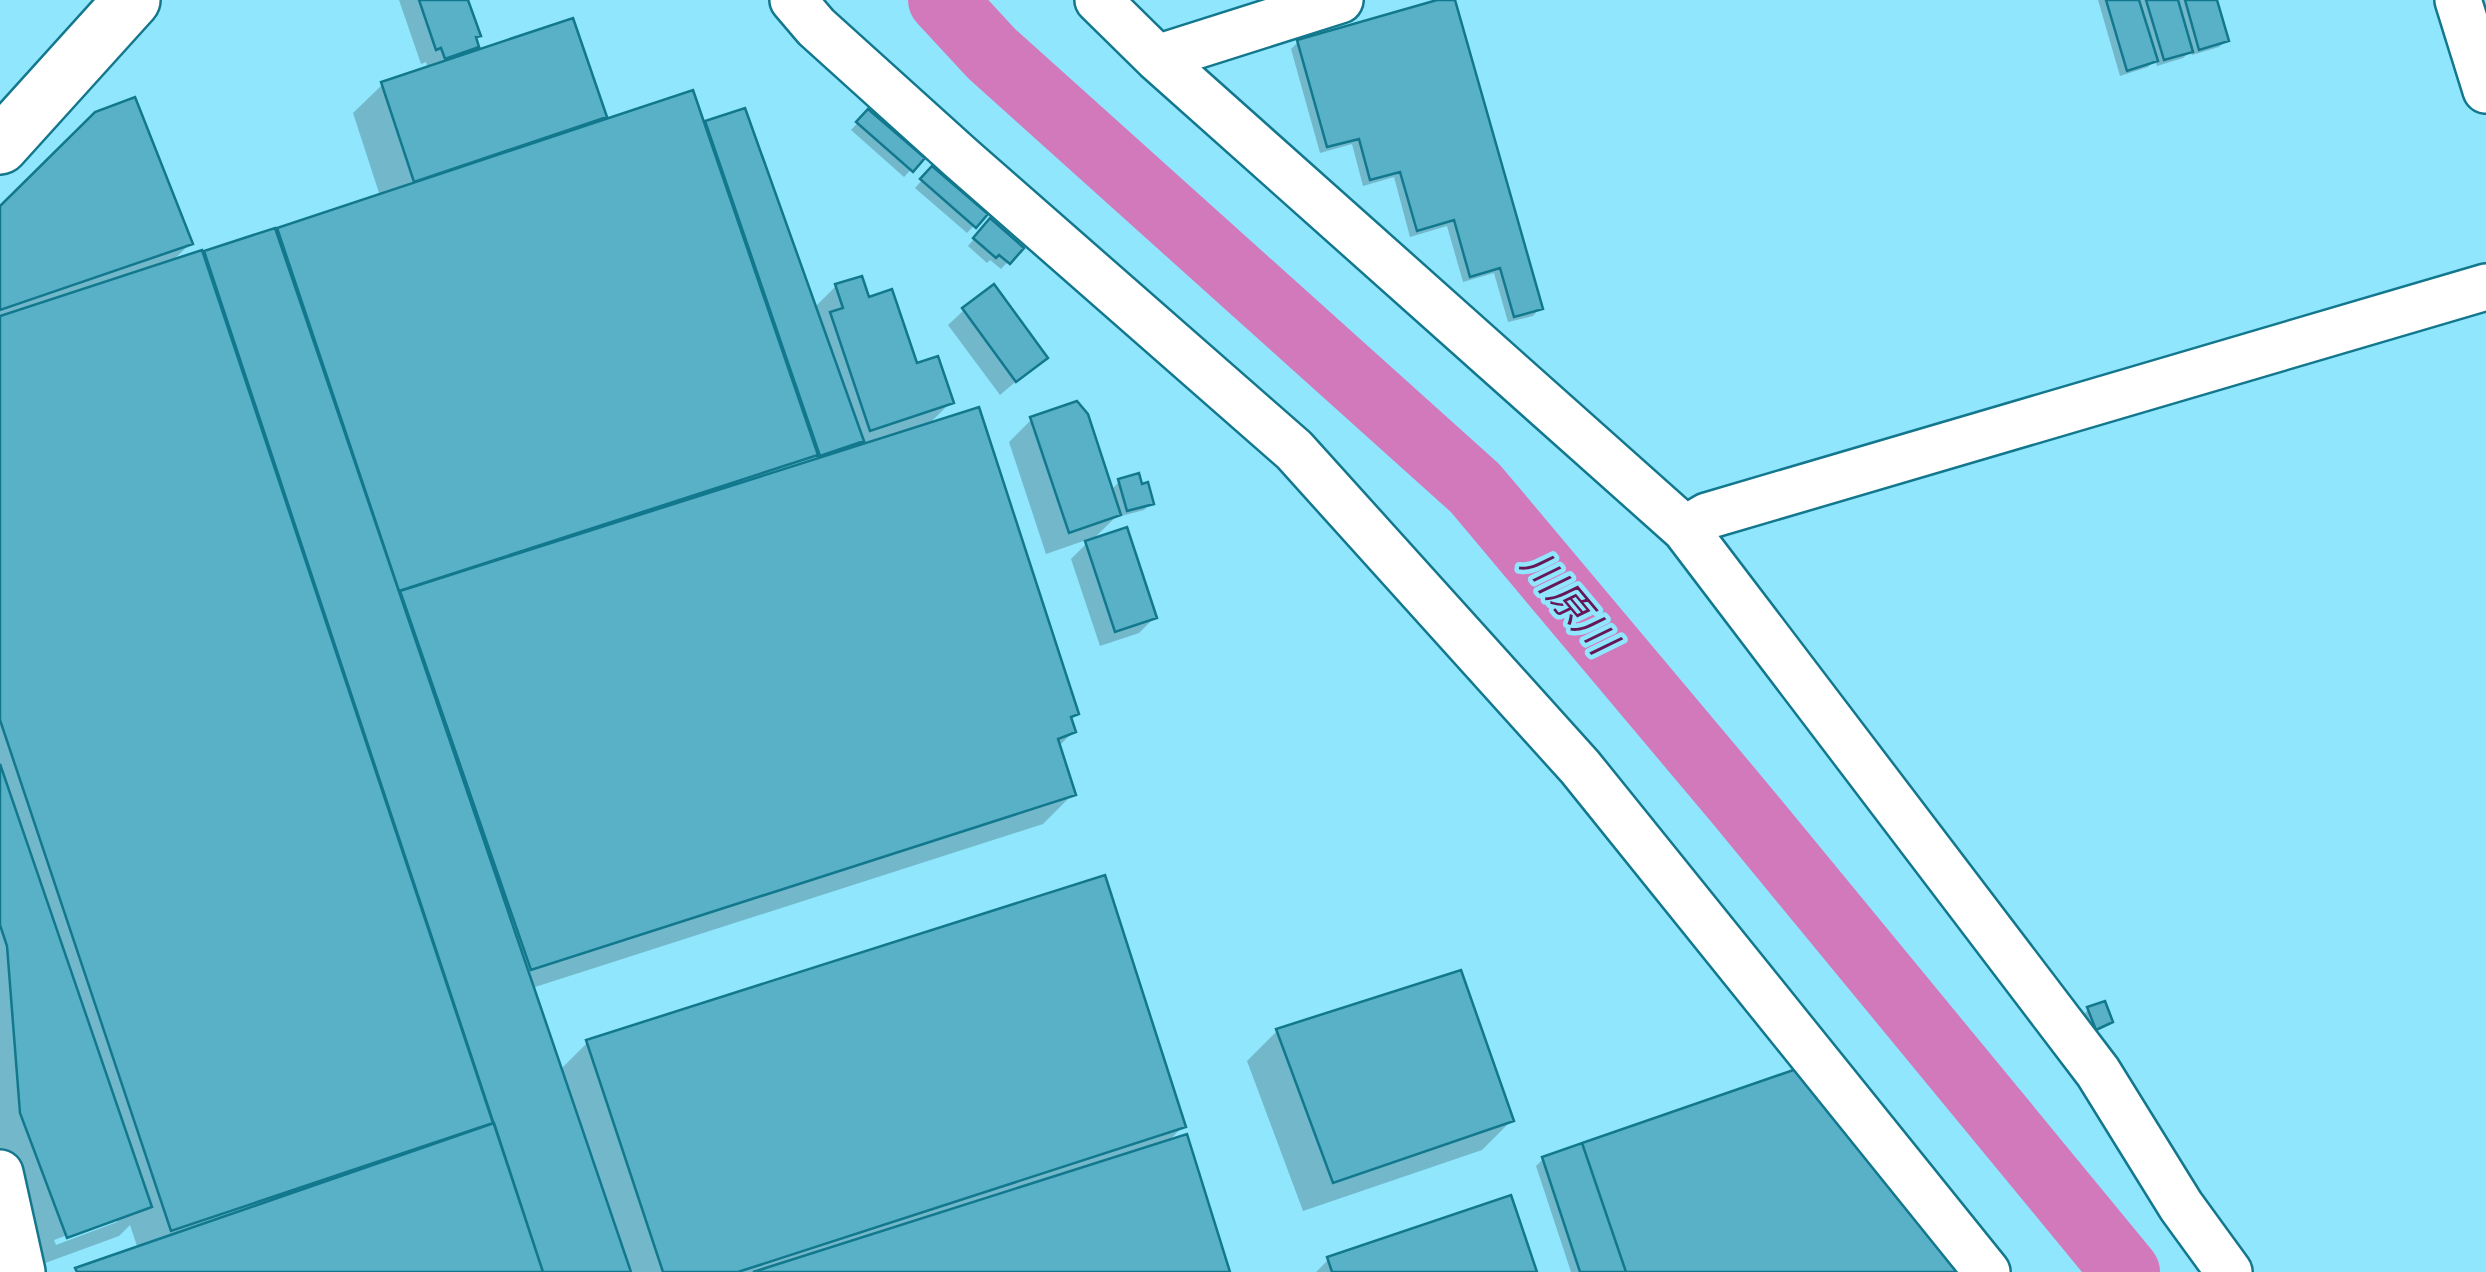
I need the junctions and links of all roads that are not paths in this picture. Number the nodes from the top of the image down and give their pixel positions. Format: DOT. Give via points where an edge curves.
graph roads {
  1 [pos="132,0"];
  2 [pos="794,0"];
  3 [pos="1098,0"];
  4 [pos="1340,0"];
  5 [pos="2458,0"];
  6 [pos="1158,58"];
  7 [pos="2486,90"];
  8 [pos="0,146"];
  9 [pos="2486,287"];
  10 [pos="1685,529"];
  11 [pos="0,1173"];
  12 [pos="22,1272"];
  13 [pos="1987,1272"];
  14 [pos="2229,1272"];
  1 -- 8 [label="street"];
  2 -- 13 [label="street" via="947,145 1294,450 1580,767"];
  3 -- 6 [label="street"];
  4 -- 6 [label="street"];
  5 -- 7 [label="street"];
  6 -- 10 [label="street"];
  9 -- 10 [label="street" via="1707,516"];
  10 -- 14 [label="street" via="2098,1072"];
  11 -- 12 [label="street"];
}
